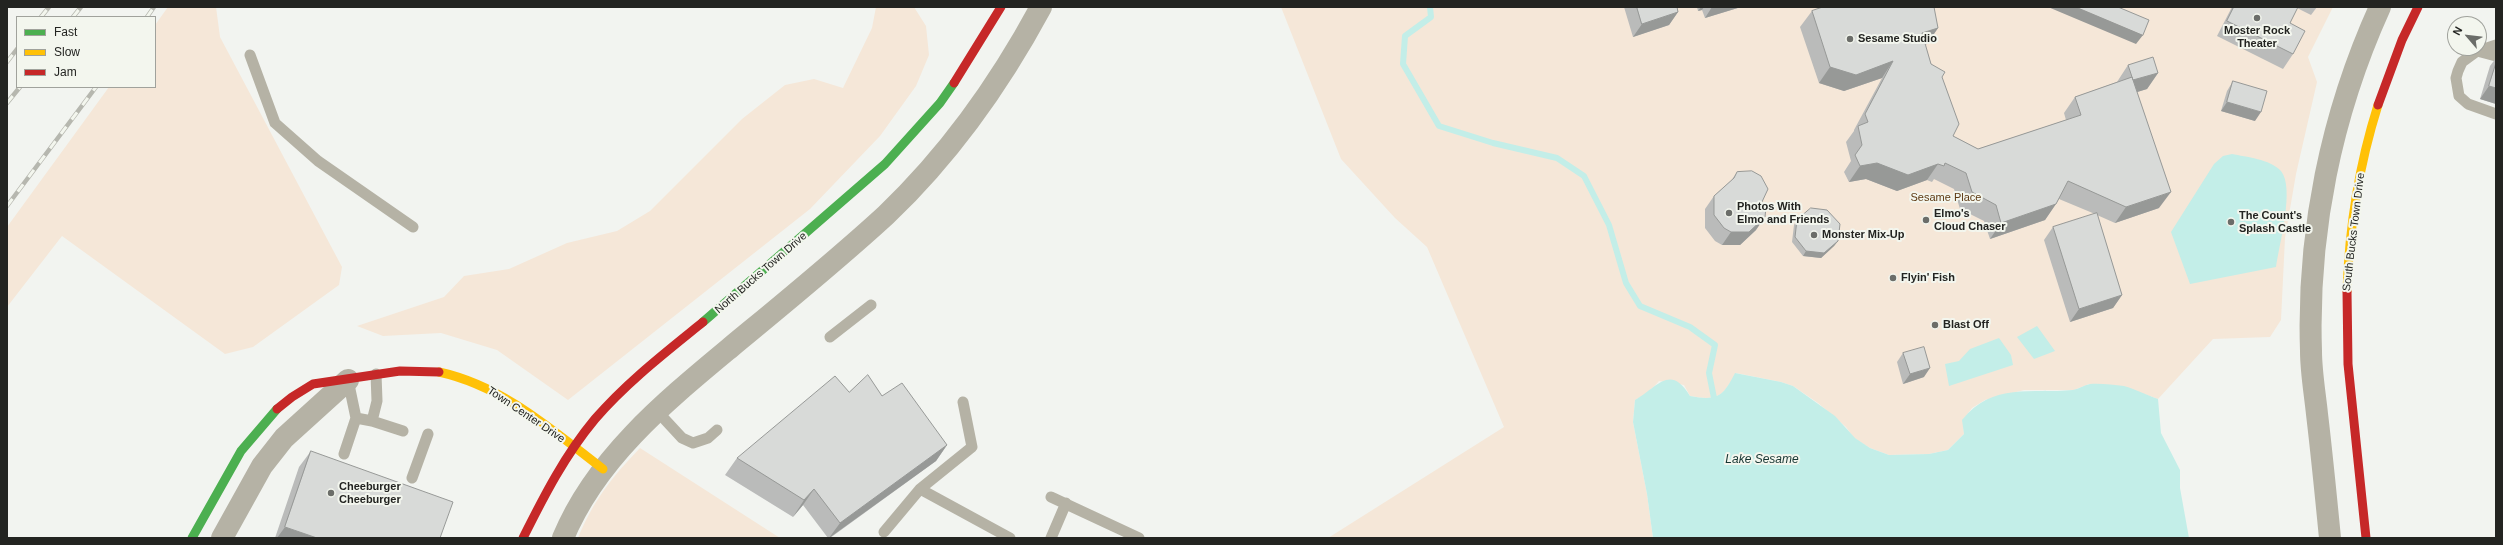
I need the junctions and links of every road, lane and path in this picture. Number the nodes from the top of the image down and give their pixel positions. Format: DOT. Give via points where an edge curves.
graph roads {
  1 [pos="1001,7"];
  2 [pos="1041,7"];
  3 [pos="2380,7"];
  4 [pos="2418,7"];
  5 [pos="250,55"];
  6 [pos="2470,56"];
  7 [pos="2496,114"];
  8 [pos="414,227"];
  9 [pos="871,305"];
  10 [pos="830,337"];
  11 [pos="376,374"];
  12 [pos="348,380"];
  13 [pos="963,402"];
  14 [pos="657,411"];
  15 [pos="356,418"];
  16 [pos="372,420"];
  17 [pos="717,430"];
  18 [pos="404,431"];
  19 [pos="428,434"];
  20 [pos="574,447"];
  21 [pos="344,454"];
  22 [pos="603,469"];
  23 [pos="412,478"];
  24 [pos="920,489"];
  25 [pos="1051,497"];
  26 [pos="1066,504"];
  27 [pos="884,532"];
  28 [pos="192,538"];
  29 [pos="222,538"];
  30 [pos="523,538"];
  31 [pos="563,538"];
  32 [pos="1010,538"];
  33 [pos="1051,538"];
  34 [pos="1139,538"];
  35 [pos="2330,538"];
  36 [pos="2366,538"];
  1 -- 20 [label="street, North Bucks Town Drive" via="970,60 940,103 885,164 713,314 640,373 595,419"];
  2 -- 14 [label="street" via="1005,72 976,115 934,165 880,220"];
  3 -- 35 [label="street" via="2346,92 2332,144 2316,234 2311,280 2311,352"];
  4 -- 36 [label="street, South Bucks Town Drive" via="2391,69 2370,136 2358,188 2346,276 2350,373"];
  5 -- 8 [label="lane" via="276,123 318,161"];
  6 -- 7 [label="lane" via="2462,62 2456,78 2459,96 2468,104"];
  9 -- 10 [label="lane"];
  11 -- 12 [label="street, Town Center Drive"];
  11 -- 16 [label="lane" via="377,401"];
  11 -- 20 [label="street, Town Center Drive" via="414,370 468,380 494,390"];
  12 -- 15 [label="lane"];
  12 -- 28 [label="street, Town Center Drive" via="313,384 298,391 271,414 236,458"];
  12 -- 29 [label="street" via="284,438 262,466"];
  13 -- 24 [label="lane" via="972,447"];
  14 -- 17 [label="lane" via="682,438 693,443 708,438"];
  14 -- 22 [label="street"];
  15 -- 16 [label="lane"];
  15 -- 21 [label="lane"];
  16 -- 18 [label="lane"];
  19 -- 23 [label="lane"];
  20 -- 22 [label="street, Town Center Drive"];
  20 -- 30 [label="street, North Bucks Town Drive" via="536,508"];
  22 -- 31 [label="street" via="584,496"];
  24 -- 27 [label="lane"];
  24 -- 32 [label="lane"];
  25 -- 26 [label="lane"];
  26 -- 33 [label="lane"];
  26 -- 34 [label="lane"];
}
